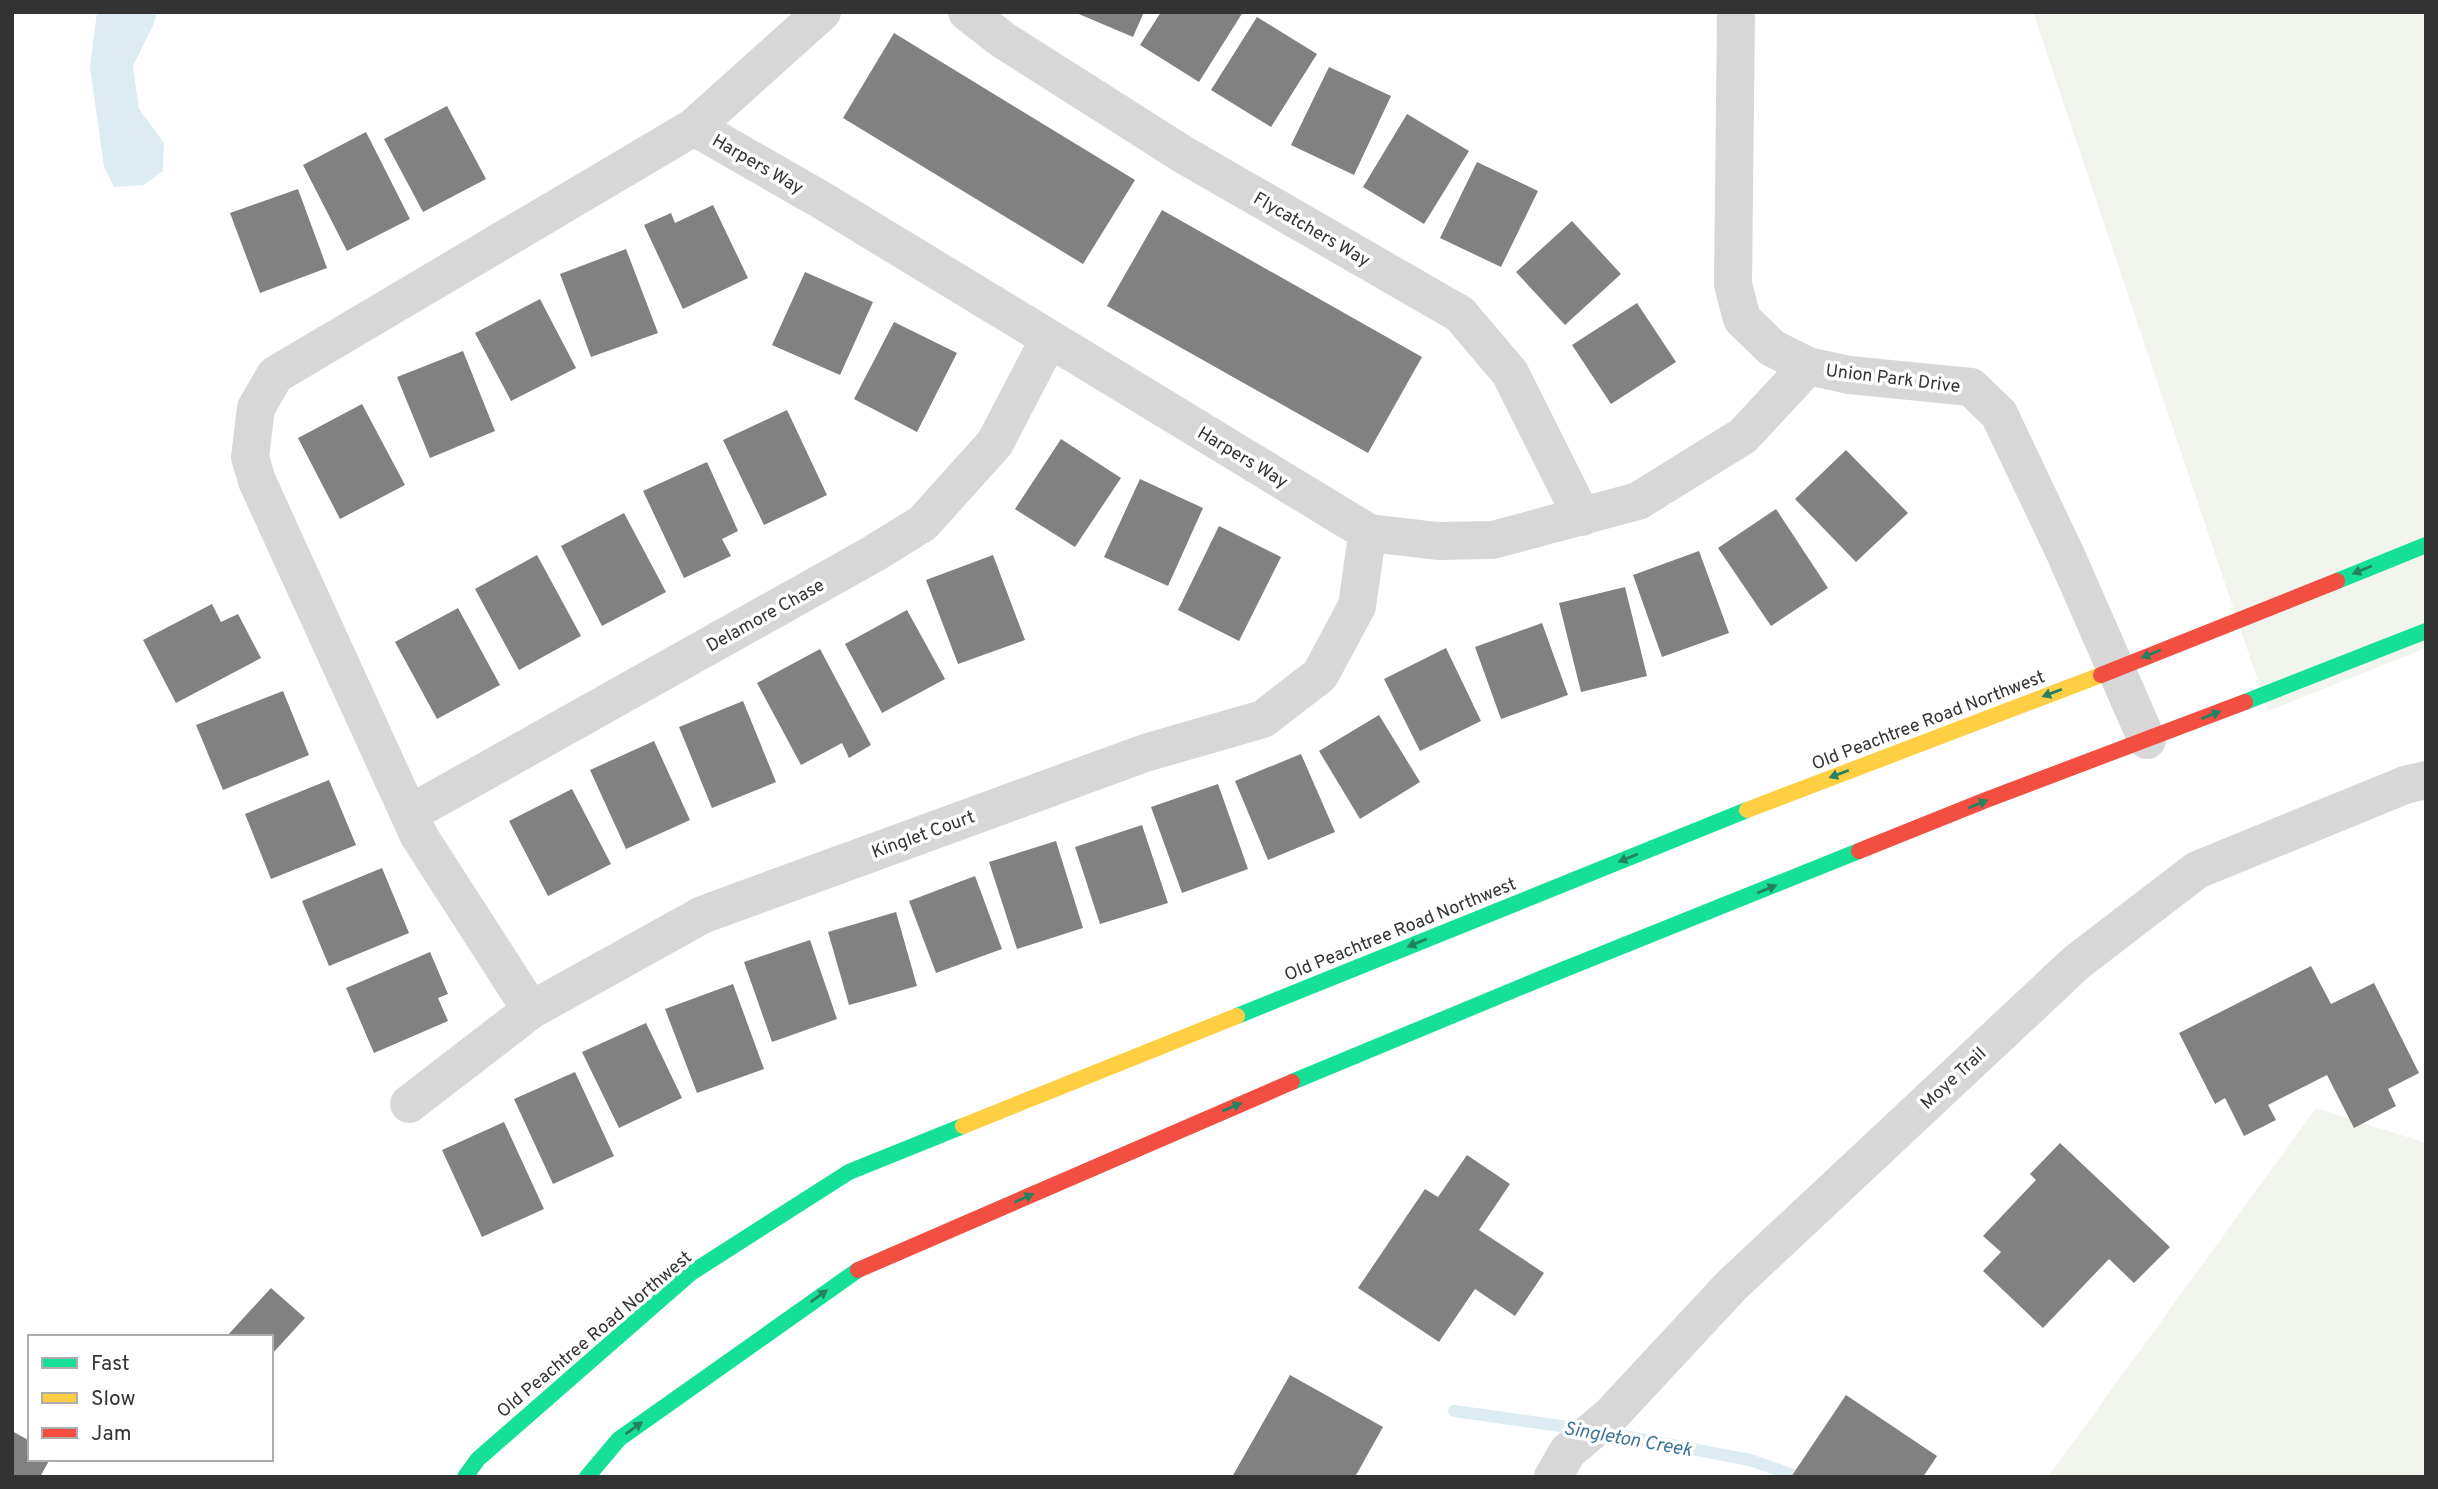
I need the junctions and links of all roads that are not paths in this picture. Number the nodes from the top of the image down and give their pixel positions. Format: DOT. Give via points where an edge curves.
graph roads {
  1 [pos="822,12"];
  2 [pos="967,12"];
  3 [pos="1736,12"];
  4 [pos="694,127"];
  5 [pos="1049,339"];
  6 [pos="1808,366"];
  7 [pos="1582,517"];
  8 [pos="1369,533"];
  9 [pos="2426,545"];
  10 [pos="2426,631"];
  11 [pos="2116,668"];
  12 [pos="2147,740"];
  13 [pos="2426,780"];
  14 [pos="408,814"];
  15 [pos="531,1010"];
  16 [pos="409,1104"];
  17 [pos="465,1477"];
  18 [pos="587,1477"];
  19 [pos="1553,1477"];
  1 -- 4 [label="street"];
  2 -- 7 [label="street, Flycatchers Way" via="1003,40 1184,155 1460,314 1510,373"];
  3 -- 6 [label="street, Union Park Drive" via="1733,284 1742,318 1772,348"];
  4 -- 5 [label="street, Harpers Way"];
  4 -- 14 [label="street" via="275,375 256,408 250,457 257,481"];
  5 -- 8 [label="street, Harpers Way"];
  5 -- 14 [label="street, Delamore Chase" via="995,443 923,523"];
  6 -- 7 [label="street, Harpers Way" via="1743,436 1638,501"];
  6 -- 11 [label="street, Union Park Drive" via="1849,375 1971,387 1999,414"];
  7 -- 8 [label="street, Harpers Way" via="1493,540 1438,541"];
  8 -- 15 [label="street, Kinglet Court" via="1357,606 1320,675 1264,719 1145,753 702,915"];
  9 -- 11 [label="main road, Old Peachtree Road Northwest, one-way"];
  12 -- 10 [label="main road, one-way"];
  11 -- 12 [label="street, Union Park Drive"];
  11 -- 17 [label="main road, Old Peachtree Road Northwest, one-way" via="1832,776 849,1172 691,1273 478,1459"];
  18 -- 12 [label="main road, one-way" via="619,1439 852,1272 1538,980"];
  13 -- 19 [label="street, Moye Trail" via="2197,870 2077,962 1731,1286 1611,1415 1568,1451"];
  14 -- 15 [label="street"];
  15 -- 16 [label="street, Kinglet Court"];
}
